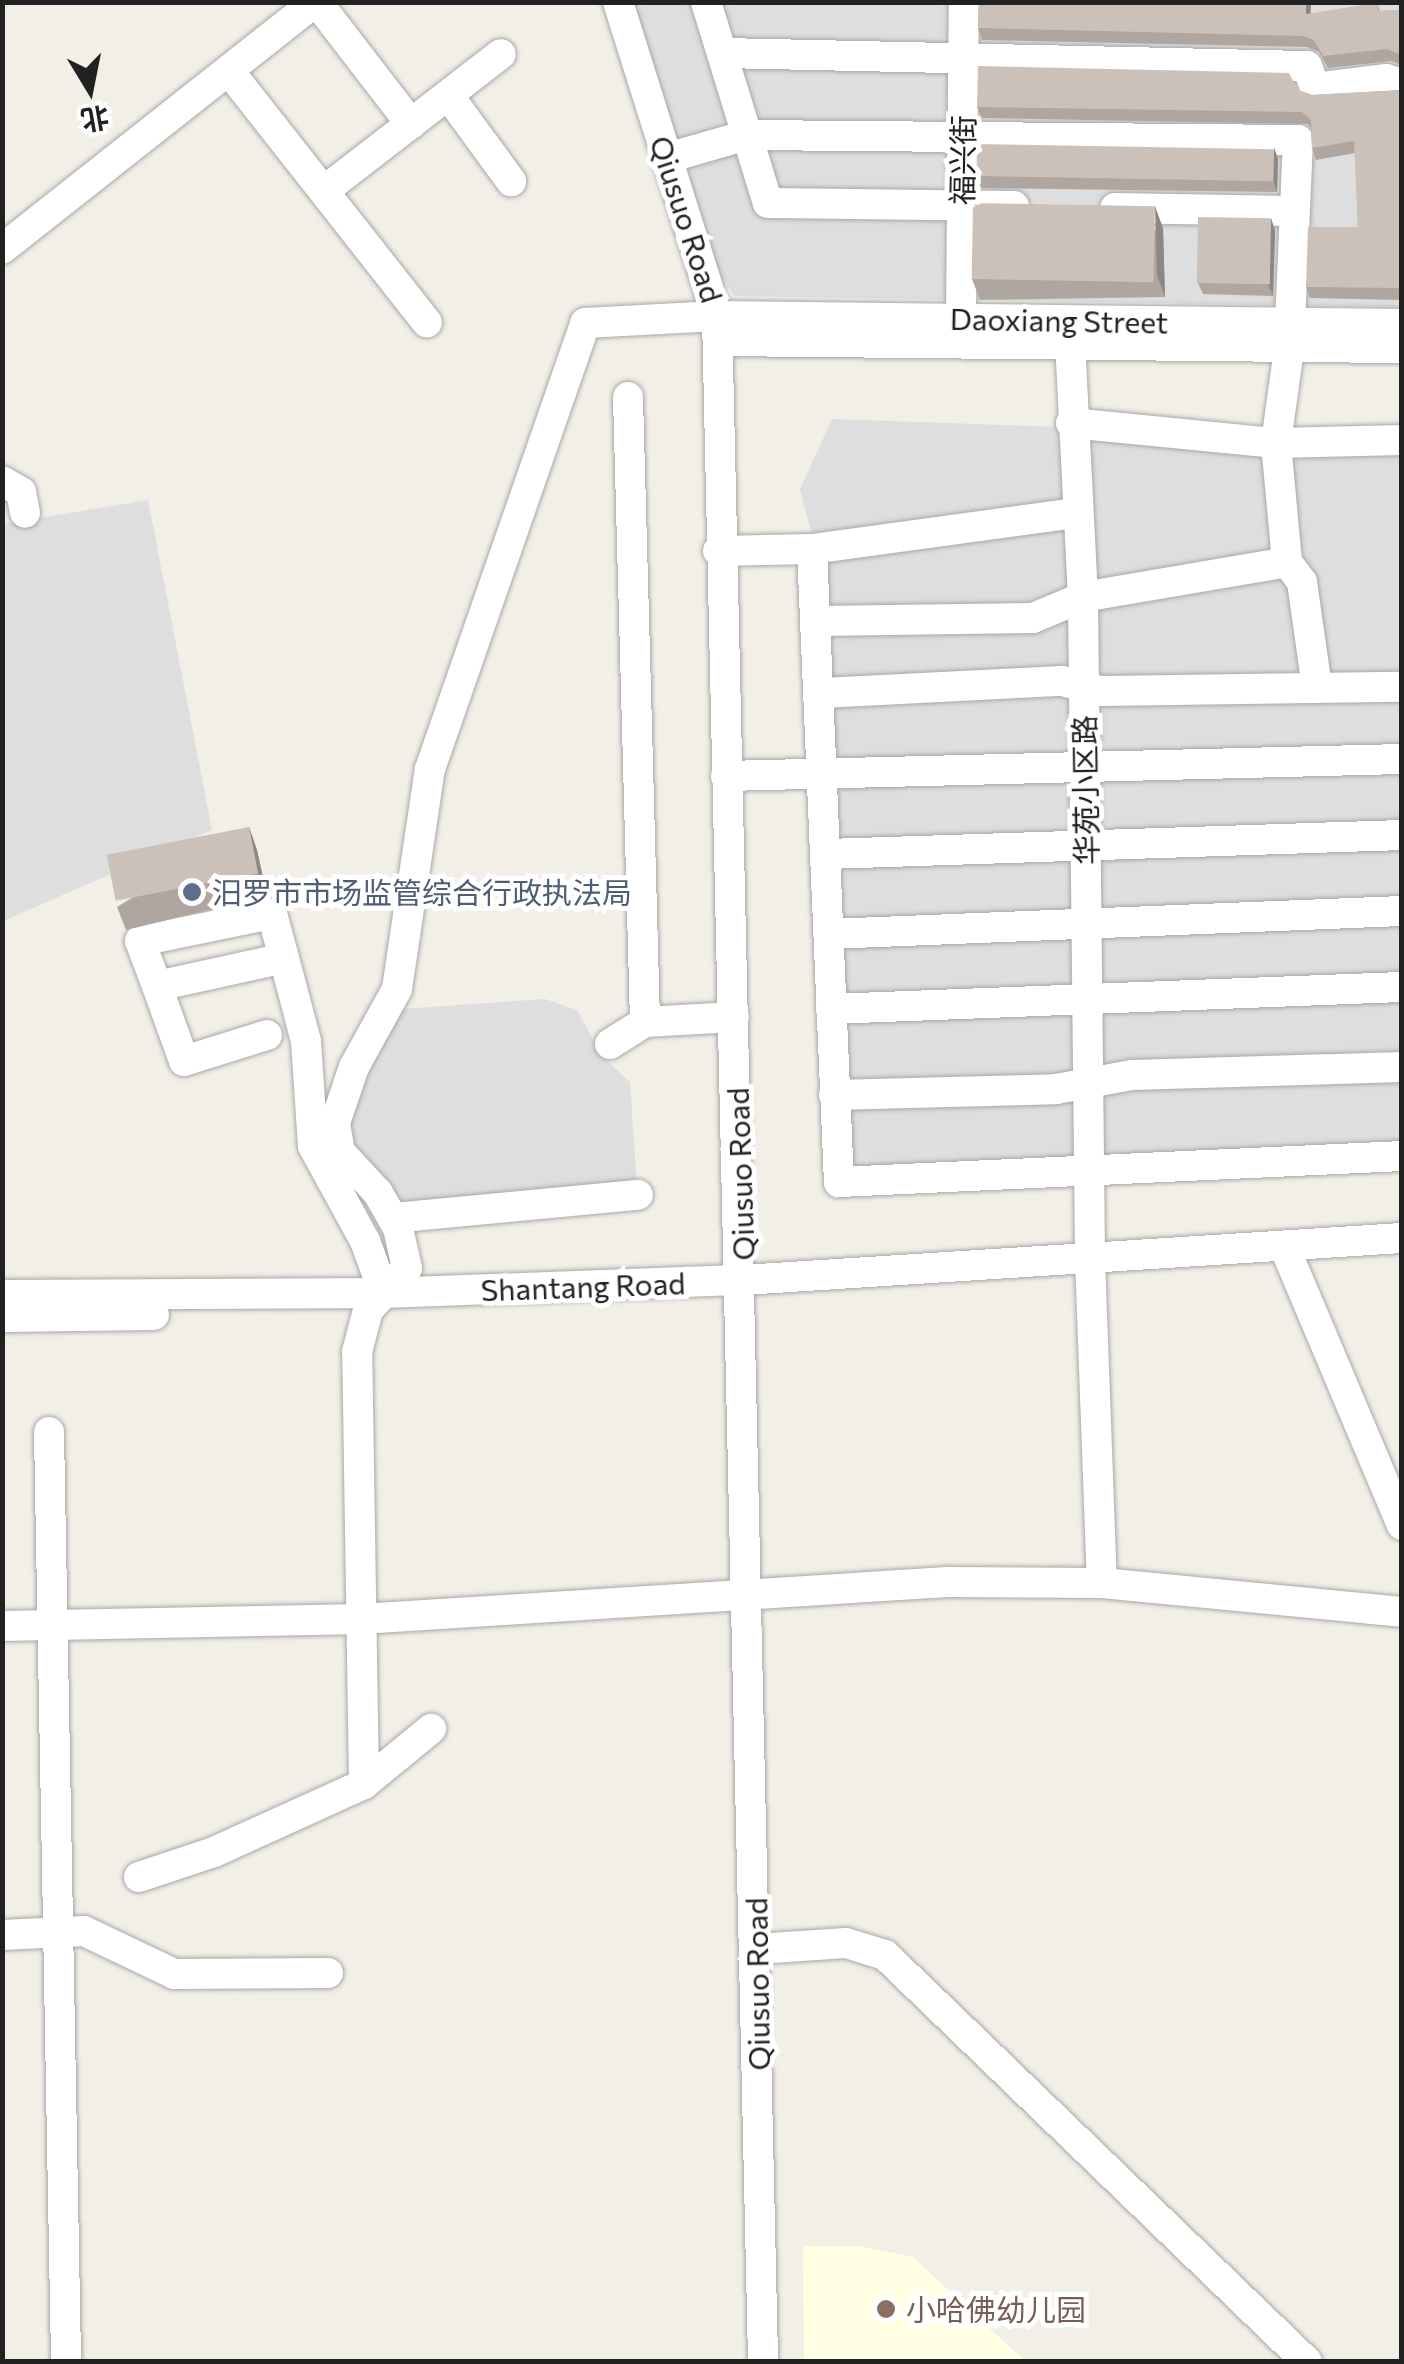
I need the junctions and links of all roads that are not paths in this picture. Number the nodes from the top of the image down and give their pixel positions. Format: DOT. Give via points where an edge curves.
graph roads {
  1 [pos="316,2"];
  2 [pos="618,2"];
  3 [pos="706,2"];
  4 [pos="964,2"];
  5 [pos="723,53"];
  6 [pos="501,54"];
  7 [pos="963,58"];
  8 [pos="229,71"];
  9 [pos="1402,84"];
  10 [pos="448,95"];
  11 [pos="411,124"];
  12 [pos="963,134"];
  13 [pos="747,135"];
  14 [pos="667,158"];
  15 [pos="511,181"];
  16 [pos="325,190"];
  17 [pos="962,206"];
  18 [pos="1040,207"];
  19 [pos="1078,208"];
  20 [pos="1292,211"];
  21 [pos="2,249"];
  22 [pos="961,318"];
  23 [pos="427,324"];
  24 [pos="1402,324"];
  25 [pos="717,329"];
  26 [pos="1069,333"];
  27 [pos="1290,336"];
  28 [pos="1402,348"];
  29 [pos="628,396"];
  30 [pos="1071,422"];
  31 [pos="1402,440"];
  32 [pos="1276,444"];
  33 [pos="2,480"];
  34 [pos="25,512"];
  35 [pos="1075,514"];
  36 [pos="812,549"];
  37 [pos="718,551"];
  38 [pos="1287,562"];
  39 [pos="1083,597"];
  40 [pos="817,621"];
  41 [pos="1084,686"];
  42 [pos="1402,687"];
  43 [pos="1317,688"];
  44 [pos="822,692"];
  45 [pos="1402,758"];
  46 [pos="1084,766"];
  47 [pos="824,771"];
  48 [pos="726,776"];
  49 [pos="1402,835"];
  50 [pos="1086,850"];
  51 [pos="826,854"];
  52 [pos="1402,911"];
  53 [pos="1086,926"];
  54 [pos="829,934"];
  55 [pos="284,958"];
  56 [pos="157,986"];
  57 [pos="1402,987"];
  58 [pos="1087,1001"];
  59 [pos="831,1009"];
  60 [pos="734,1018"];
  61 [pos="646,1022"];
  62 [pos="267,1035"];
  63 [pos="610,1044"];
  64 [pos="1402,1067"];
  65 [pos="1088,1082"];
  66 [pos="834,1095"];
  67 [pos="1402,1156"];
  68 [pos="1089,1174"];
  69 [pos="638,1195"];
  70 [pos="392,1218"];
  71 [pos="1402,1238"];
  72 [pos="1290,1256"];
  73 [pos="1402,1258"];
  74 [pos="1090,1269"];
  75 [pos="743,1290"];
  76 [pos="2,1295"];
  77 [pos="376,1302"];
  78 [pos="2,1318"];
  79 [pos="49,1432"];
  80 [pos="1402,1525"];
  81 [pos="1102,1583"];
  82 [pos="750,1590"];
  83 [pos="1402,1612"];
  84 [pos="361,1619"];
  85 [pos="2,1626"];
  86 [pos="53,1626"];
  87 [pos="431,1729"];
  88 [pos="364,1784"];
  89 [pos="139,1877"];
  90 [pos="58,1932"];
  91 [pos="2,1935"];
  92 [pos="757,1949"];
  93 [pos="328,1973"];
  94 [pos="66,2362"];
  95 [pos="763,2362"];
  96 [pos="1307,2362"];
  1 -- 8 [label="street"];
  1 -- 11 [label="street"];
  2 -- 14 [label="street, Qiusuo Road"];
  3 -- 5 [label="street"];
  4 -- 7 [label="street, 福兴街"];
  5 -- 7 [label="street"];
  5 -- 13 [label="street"];
  6 -- 10 [label="street"];
  7 -- 9 [label="street" via="1307,66 1315,88 1386,79"];
  7 -- 12 [label="street, 福兴街"];
  8 -- 16 [label="street"];
  8 -- 21 [label="street"];
  10 -- 11 [label="street"];
  10 -- 15 [label="street"];
  11 -- 16 [label="street"];
  12 -- 13 [label="street"];
  12 -- 17 [label="street, 福兴街"];
  12 -- 20 [label="street" via="1298,140"];
  13 -- 14 [label="street"];
  13 -- 17 [label="street" via="768,203"];
  14 -- 25 [label="street, Qiusuo Road"];
  16 -- 23 [label="street"];
  17 -- 18 [label="street"];
  17 -- 22 [label="street, 福兴街"];
  19 -- 20 [label="street"];
  20 -- 27 [label="street"];
  22 -- 25 [label="street, Daoxiang Street"];
  22 -- 26 [label="street, Daoxiang Street"];
  24 -- 27 [label="street, Daoxiang Street"];
  25 -- 26 [label="street"];
  25 -- 37 [label="street, Qiusuo Road"];
  25 -- 70 [label="street" via="585,324 430,769 397,989 354,1068 335,1123 340,1152"];
  26 -- 27 [label="street, Daoxiang Street"];
  26 -- 30 [label="street, 华苑小区路"];
  27 -- 28 [label="street"];
  27 -- 32 [label="street"];
  29 -- 61 [label="street"];
  30 -- 32 [label="street"];
  30 -- 35 [label="street, 华苑小区路"];
  31 -- 32 [label="street"];
  32 -- 38 [label="street"];
  33 -- 34 [label="street" via="22,492"];
  35 -- 36 [label="street"];
  35 -- 39 [label="street, 华苑小区路"];
  36 -- 37 [label="street"];
  36 -- 40 [label="street"];
  37 -- 48 [label="street, Qiusuo Road"];
  38 -- 39 [label="street"];
  38 -- 43 [label="street" via="1302,582"];
  39 -- 40 [label="street" via="1033,618"];
  39 -- 41 [label="street, 华苑小区路"];
  40 -- 44 [label="street"];
  41 -- 43 [label="street"];
  41 -- 44 [label="street" via="1062,681"];
  41 -- 46 [label="street, 华苑小区路"];
  42 -- 43 [label="street"];
  44 -- 47 [label="street"];
  45 -- 46 [label="street"];
  46 -- 47 [label="street"];
  46 -- 50 [label="street, 华苑小区路"];
  47 -- 48 [label="street"];
  47 -- 51 [label="street"];
  48 -- 60 [label="street, Qiusuo Road"];
  49 -- 50 [label="street"];
  50 -- 51 [label="street"];
  50 -- 53 [label="street, 华苑小区路"];
  51 -- 54 [label="street"];
  52 -- 53 [label="street"];
  53 -- 54 [label="street"];
  53 -- 58 [label="street, 华苑小区路"];
  54 -- 59 [label="street"];
  55 -- 56 [label="street"];
  55 -- 56 [label="street" via="272,914 140,941"];
  55 -- 77 [label="street" via="306,1041 313,1146 365,1241"];
  56 -- 62 [label="street" via="184,1060"];
  57 -- 58 [label="street"];
  58 -- 59 [label="street"];
  58 -- 65 [label="street, 华苑小区路"];
  59 -- 66 [label="street"];
  60 -- 61 [label="street"];
  60 -- 75 [label="street, Qiusuo Road"];
  61 -- 63 [label="street"];
  64 -- 65 [label="street"];
  65 -- 66 [label="street" via="1056,1089"];
  65 -- 68 [label="street, 华苑小区路"];
  66 -- 68 [label="street" via="836,1176 843,1185"];
  67 -- 68 [label="street"];
  68 -- 74 [label="street, 华苑小区路"];
  69 -- 70 [label="street"];
  70 -- 77 [label="street" via="407,1268"];
  71 -- 72 [label="street, Shantang Road"];
  72 -- 73 [label="street, Shantang Road"];
  72 -- 74 [label="street, Shantang Road"];
  72 -- 80 [label="street"];
  74 -- 75 [label="street, Shantang Road"];
  74 -- 81 [label="street, 华苑小区路"];
  75 -- 77 [label="street, Shantang Road"];
  75 -- 82 [label="street, Qiusuo Road"];
  76 -- 77 [label="street, Shantang Road"];
  77 -- 78 [label="street, Shantang Road"];
  77 -- 84 [label="street" via="356,1352"];
  79 -- 86 [label="street"];
  81 -- 82 [label="street"];
  81 -- 83 [label="street"];
  82 -- 84 [label="street"];
  82 -- 92 [label="street, Qiusuo Road"];
  84 -- 86 [label="street"];
  84 -- 88 [label="street"];
  85 -- 86 [label="street"];
  86 -- 90 [label="street"];
  87 -- 88 [label="street"];
  88 -- 89 [label="street" via="214,1852"];
  90 -- 91 [label="street"];
  90 -- 93 [label="street" via="84,1930 174,1974"];
  90 -- 94 [label="street"];
  92 -- 95 [label="street, Qiusuo Road"];
  92 -- 96 [label="street" via="846,1943 885,1955"];
}
